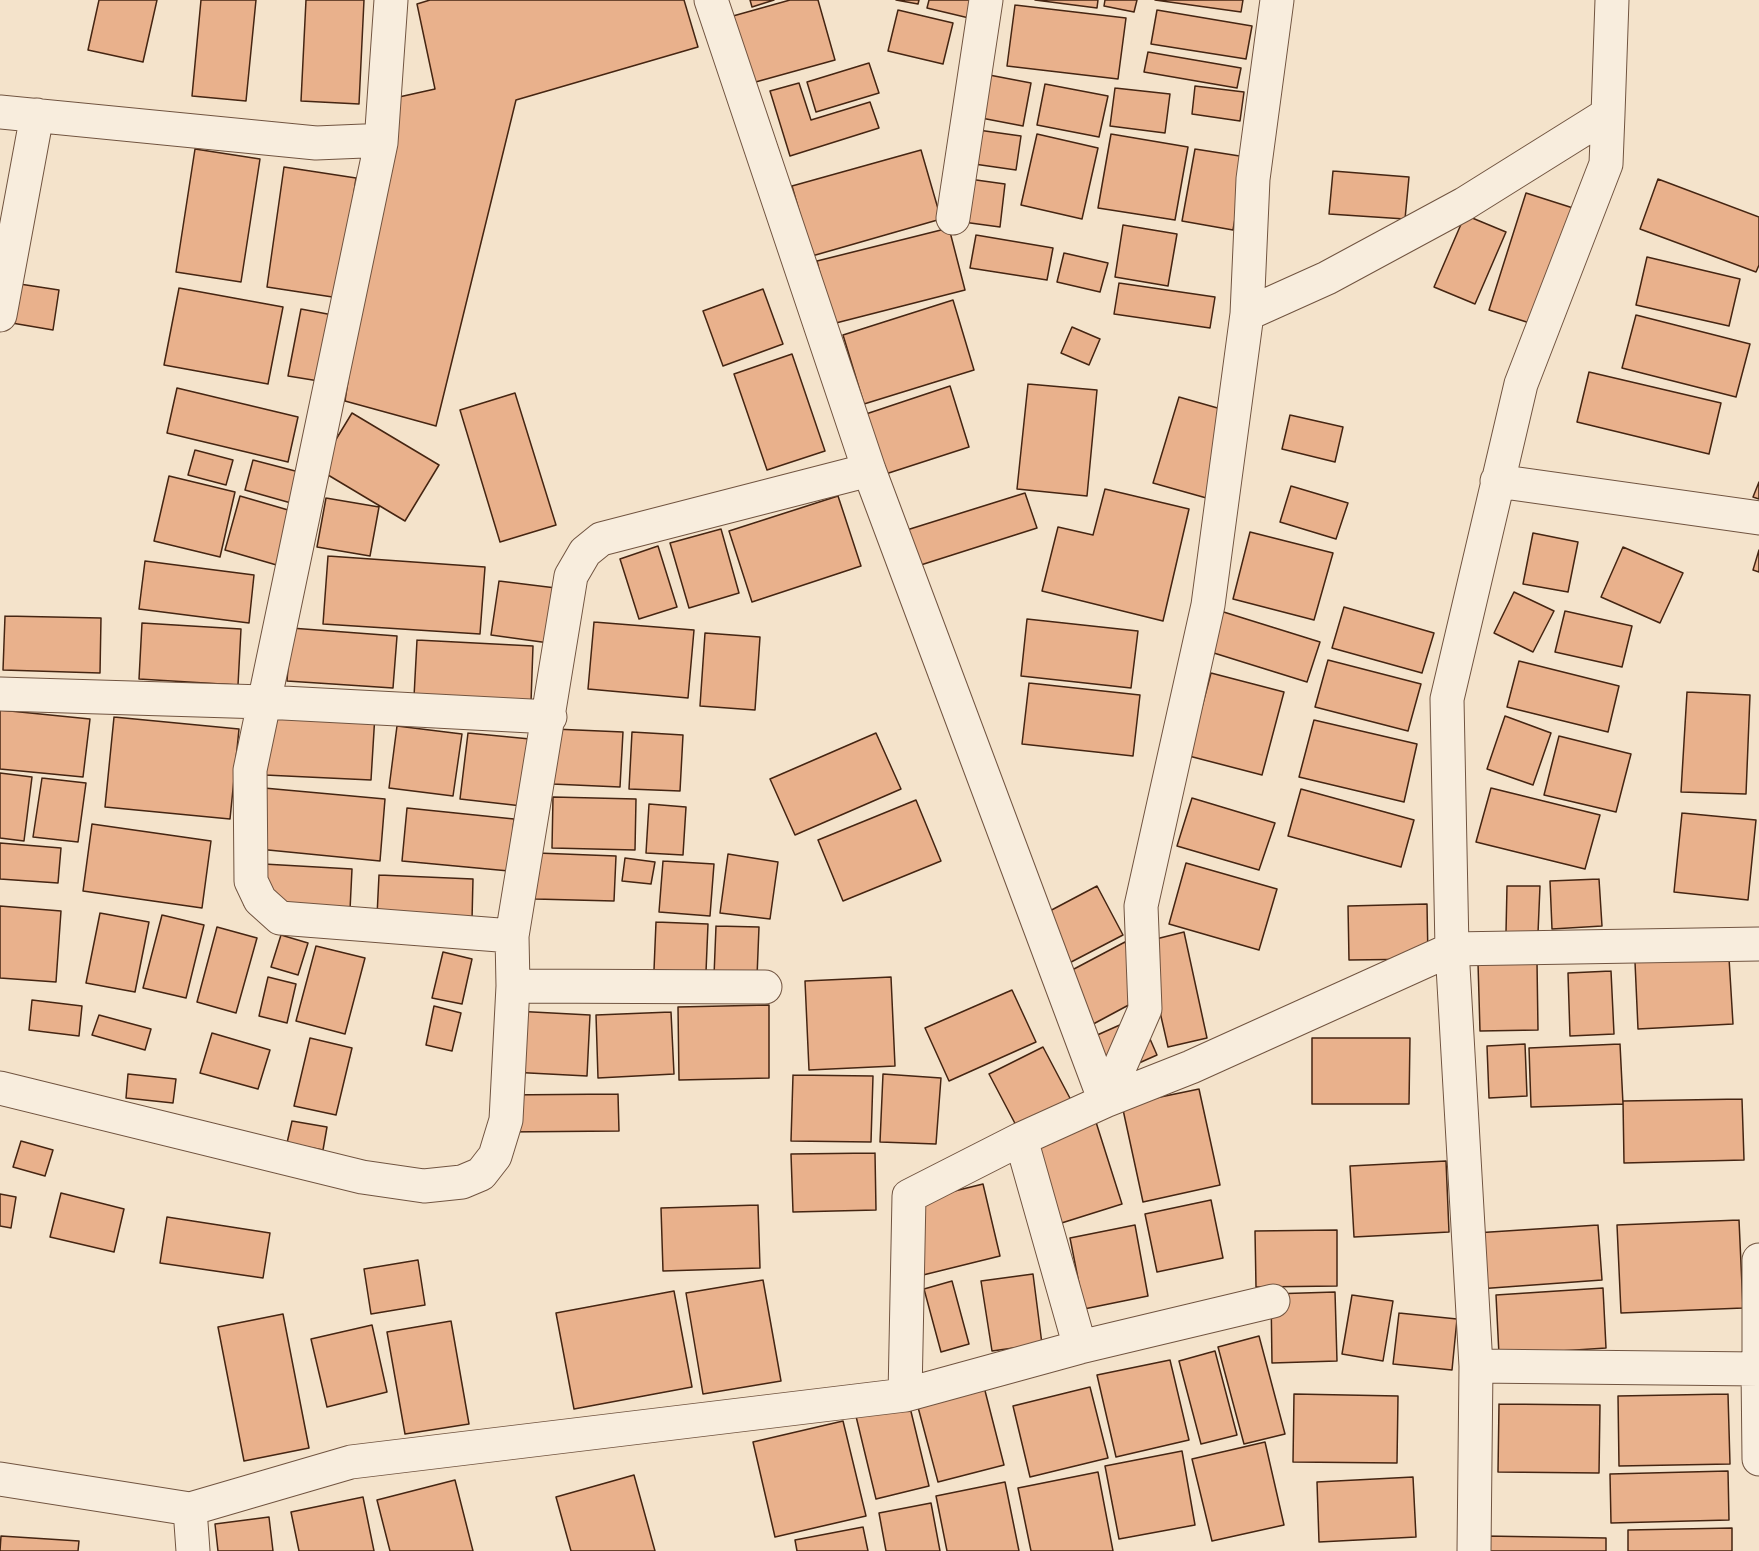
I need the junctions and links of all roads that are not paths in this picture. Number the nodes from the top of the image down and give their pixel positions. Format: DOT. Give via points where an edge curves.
graph roads {
  1 [pos="391,0"];
  2 [pos="711,0"];
  3 [pos="986,0"];
  4 [pos="1276,0"];
  5 [pos="1612,0"];
  6 [pos="0,112"];
  7 [pos="1608,114"];
  8 [pos="37,115"];
  9 [pos="381,143"];
  10 [pos="953,218"];
  11 [pos="1246,314"];
  12 [pos="0,315"];
  13 [pos="869,470"];
  14 [pos="1497,481"];
  15 [pos="1759,518"];
  16 [pos="0,694"];
  17 [pos="264,702"];
  18 [pos="550,717"];
  19 [pos="512,936"];
  20 [pos="1759,944"];
  21 [pos="1452,949"];
  22 [pos="513,986"];
  23 [pos="765,987"];
  24 [pos="0,1088"];
  25 [pos="1105,1101"];
  26 [pos="1021,1139"];
  27 [pos="1759,1260"];
  28 [pos="1273,1301"];
  29 [pos="1080,1347"];
  30 [pos="1476,1366"];
  31 [pos="1759,1369"];
  32 [pos="905,1395"];
  33 [pos="1759,1459"];
  34 [pos="0,1479"];
  35 [pos="190,1509"];
  36 [pos="193,1551"];
  37 [pos="1474,1551"];
  1 -- 9 [label="street"];
  2 -- 13 [label="street"];
  3 -- 10 [label="street"];
  4 -- 11 [label="street" via="1253,179"];
  5 -- 7 [label="street"];
  6 -- 8 [label="street"];
  7 -- 11 [label="street" via="1464,204 1327,278"];
  7 -- 14 [label="street" via="1606,164 1521,384"];
  8 -- 9 [label="street" via="316,143"];
  8 -- 12 [label="street"];
  9 -- 17 [label="street"];
  11 -- 25 [label="street" via="1208,605 1141,906 1145,1009"];
  13 -- 18 [label="street" via="601,539 585,552 571,576"];
  13 -- 25 [label="street"];
  14 -- 15 [label="street"];
  14 -- 21 [label="street" via="1447,699"];
  16 -- 17 [label="street"];
  17 -- 18 [label="street"];
  17 -- 19 [label="street" via="250,770 251,881 260,900 280,918"];
  18 -- 19 [label="street"];
  19 -- 22 [label="street"];
  20 -- 21 [label="street"];
  21 -- 25 [label="street" via="1191,1067"];
  21 -- 30 [label="street"];
  22 -- 23 [label="street"];
  22 -- 24 [label="street" via="507,1120 495,1156 481,1174 462,1182 424,1186 362,1177"];
  25 -- 26 [label="street"];
  26 -- 29 [label="street"];
  26 -- 32 [label="street" via="909,1196"];
  27 -- 31 [label="street"];
  28 -- 29 [label="street"];
  29 -- 32 [label="street"];
  30 -- 31 [label="street"];
  30 -- 37 [label="street"];
  31 -- 33 [label="street"];
  32 -- 35 [label="street" via="351,1462"];
  34 -- 35 [label="street"];
  35 -- 36 [label="street"];
}
